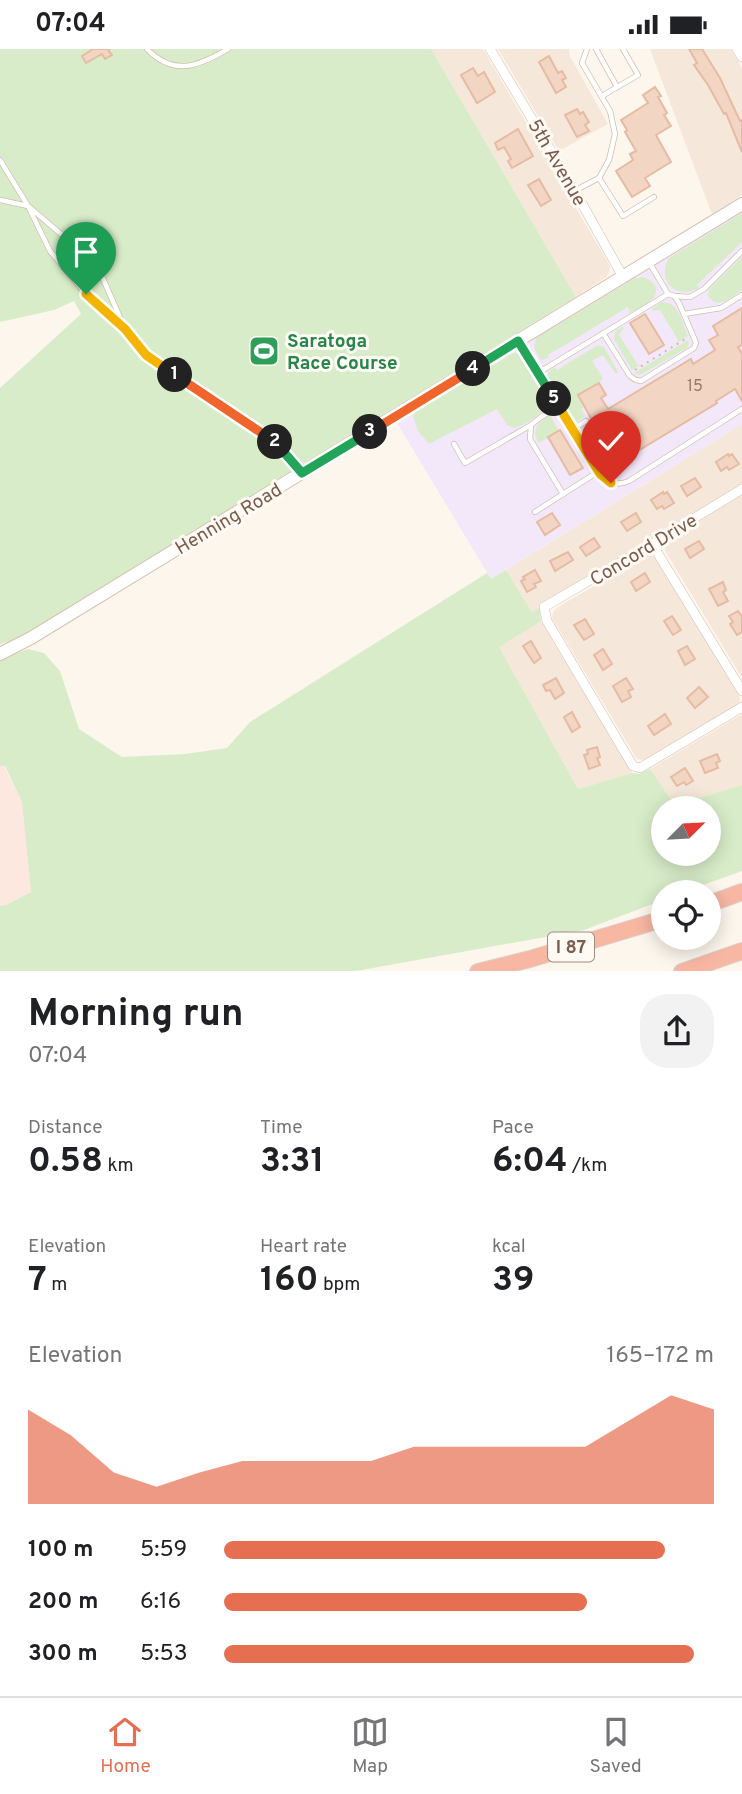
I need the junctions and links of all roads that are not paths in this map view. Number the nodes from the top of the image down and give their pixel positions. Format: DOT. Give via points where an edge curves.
graph roads {
  1 [pos="147,49"];
  2 [pos="228,49"];
  3 [pos="491,49"];
  4 [pos="587,49"];
  5 [pos="596,49"];
  6 [pos="623,49"];
  7 [pos="737,49"];
  8 [pos="742,57"];
  9 [pos="617,87"];
  10 [pos="601,96"];
  11 [pos="0,160"];
  12 [pos="599,178"];
  13 [pos="575,191"];
  14 [pos="654,197"];
  15 [pos="0,200"];
  16 [pos="742,204"];
  17 [pos="28,206"];
  18 [pos="742,251"];
  19 [pos="649,261"];
  20 [pos="623,277"];
  21 [pos="668,294"];
  22 [pos="742,295"];
  23 [pos="674,296"];
  24 [pos="684,314"];
  25 [pos="125,329"];
  26 [pos="603,333"];
  27 [pos="518,341"];
  28 [pos="538,373"];
  29 [pos="558,406"];
  30 [pos="742,409"];
  31 [pos="531,425"];
  32 [pos="573,429"];
  33 [pos="454,444"];
  34 [pos="599,471"];
  35 [pos="302,473"];
  36 [pos="742,489"];
  37 [pos="563,494"];
  38 [pos="535,512"];
  39 [pos="652,544"];
  40 [pos="0,654"];
  41 [pos="742,691"];
  42 [pos="742,708"];
  43 [pos="742,892"];
  44 [pos="721,900"];
  45 [pos="651,923"];
  46 [pos="742,951"];
  47 [pos="478,971"];
  48 [pos="682,971"];
  1 -- 2 [label="lane" via="180,67 207,61"];
  3 -- 13 [label="street, 5th Avenue"];
  4 -- 10 [label="lane" via="582,63"];
  5 -- 9 [label="lane"];
  6 -- 9 [label="lane" via="638,75"];
  7 -- 8 [label="street"];
  9 -- 10 [label="lane"];
  10 -- 12 [label="lane" via="615,134"];
  11 -- 17 [label="lane"];
  12 -- 13 [label="lane"];
  12 -- 14 [label="lane" via="623,216"];
  13 -- 20 [label="street, 5th Avenue"];
  15 -- 17 [label="lane"];
  16 -- 19 [label="street, Henning Road"];
  17 -- 25 [label="lane" via="50,251 86,294"];
  17 -- 25 [label="lane" via="101,274"];
  18 -- 23 [label="lane" via="704,289 690,297"];
  19 -- 20 [label="street, Henning Road"];
  19 -- 21 [label="lane"];
  20 -- 27 [label="street, Henning Road"];
  21 -- 23 [label="lane"];
  21 -- 26 [label="lane"];
  22 -- 24 [label="lane" via="721,307"];
  23 -- 24 [label="lane"];
  24 -- 26 [label="lane" via="694,348 641,381 630,376"];
  25 -- 35 [label="lane" via="146,355 272,439"];
  26 -- 28 [label="lane"];
  27 -- 28 [label="lane"];
  27 -- 35 [label="street, Henning Road"];
  28 -- 29 [label="lane"];
  29 -- 31 [label="lane"];
  29 -- 32 [label="lane"];
  30 -- 34 [label="lane" via="625,483 611,483"];
  31 -- 33 [label="lane" via="465,463"];
  31 -- 37 [label="lane" via="530,439"];
  32 -- 34 [label="lane"];
  32 -- 34 [label="lane" via="586,421 612,463"];
  34 -- 37 [label="lane"];
  35 -- 40 [label="street, Henning Road"];
  36 -- 39 [label="street, Concord Drive"];
  37 -- 38 [label="lane"];
  39 -- 41 [label="street"];
  39 -- 42 [label="street, Concord Drive" via="544,607 547,621 633,766 640,768"];
  43 -- 44 [label="highway"];
  45 -- 47 [label="highway, I 87"];
  46 -- 48 [label="highway"];
}
